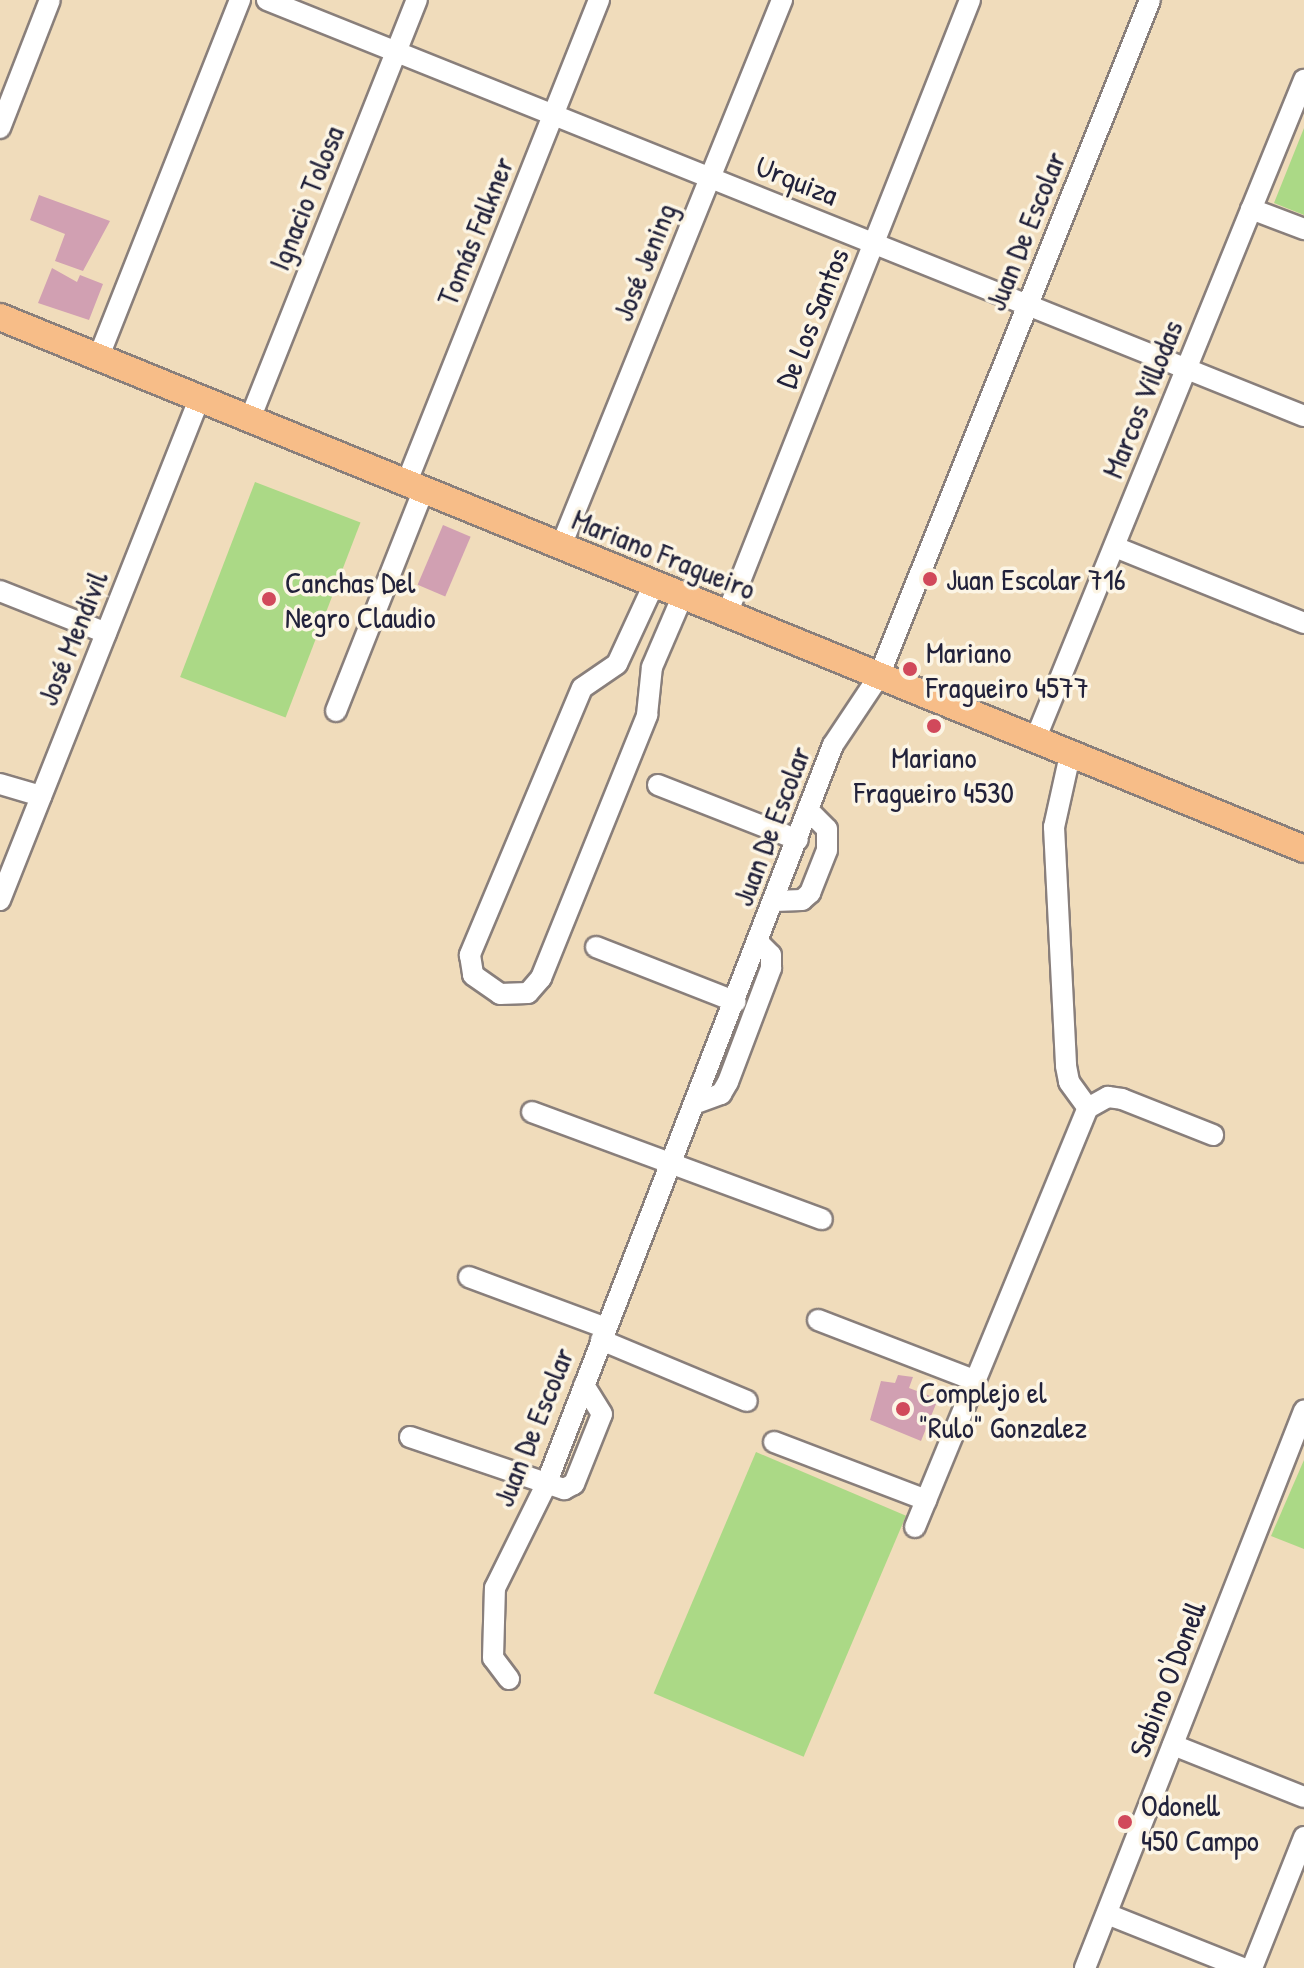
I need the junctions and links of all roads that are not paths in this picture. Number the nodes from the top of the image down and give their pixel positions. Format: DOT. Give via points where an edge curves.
graph roads {
  1 [pos="50,0"];
  2 [pos="240,0"];
  3 [pos="267,0"];
  4 [pos="417,0"];
  5 [pos="599,0"];
  6 [pos="782,0"];
  7 [pos="970,0"];
  8 [pos="1150,0"];
  9 [pos="397,52"];
  10 [pos="1304,80"];
  11 [pos="554,115"];
  12 [pos="0,128"];
  13 [pos="711,178"];
  14 [pos="1251,209"];
  15 [pos="1304,229"];
  16 [pos="874,243"];
  17 [pos="1028,305"];
  18 [pos="0,317"];
  19 [pos="99,356"];
  20 [pos="1186,369"];
  21 [pos="200,397"];
  22 [pos="1304,416"];
  23 [pos="250,419"];
  24 [pos="415,488"];
  25 [pos="561,546"];
  26 [pos="1115,547"];
  27 [pos="654,584"];
  28 [pos="0,591"];
  29 [pos="683,595"];
  30 [pos="727,614"];
  31 [pos="1304,623"];
  32 [pos="106,633"];
  33 [pos="617,664"];
  34 [pos="879,676"];
  35 [pos="650,678"];
  36 [pos="336,711"];
  37 [pos="1035,740"];
  38 [pos="1070,755"];
  39 [pos="0,784"];
  40 [pos="658,785"];
  41 [pos="41,796"];
  42 [pos="808,810"];
  43 [pos="798,840"];
  44 [pos="1304,849"];
  45 [pos="0,900"];
  46 [pos="775,901"];
  47 [pos="759,943"];
  48 [pos="596,947"];
  49 [pos="736,1002"];
  50 [pos="696,1103"];
  51 [pos="1088,1108"];
  52 [pos="532,1112"];
  53 [pos="1213,1135"];
  54 [pos="673,1160"];
  55 [pos="822,1219"];
  56 [pos="469,1277"];
  57 [pos="818,1320"];
  58 [pos="603,1334"];
  59 [pos="976,1381"];
  60 [pos="747,1401"];
  61 [pos="1301,1425"];
  62 [pos="410,1437"];
  63 [pos="774,1442"];
  64 [pos="545,1487"];
  65 [pos="926,1500"];
  66 [pos="915,1527"];
  67 [pos="509,1679"];
  68 [pos="1173,1745"];
  69 [pos="1304,1797"];
  70 [pos="1304,1837"];
  71 [pos="1107,1914"];
  72 [pos="1085,1968"];
  73 [pos="1243,1968"];
  74 [pos="1252,1968"];
  1 -- 12 [label="street"];
  2 -- 19 [label="street"];
  3 -- 9 [label="street, Urquiza"];
  4 -- 9 [label="street, Ignacio Tolosa"];
  5 -- 11 [label="street, Tomás Falkner"];
  6 -- 13 [label="street, José Jening"];
  7 -- 16 [label="street, De Los Santos"];
  8 -- 17 [label="street, Juan De Escolar"];
  9 -- 11 [label="street, Urquiza"];
  9 -- 23 [label="street, Ignacio Tolosa"];
  10 -- 14 [label="street, Marcos Villodas"];
  11 -- 13 [label="street, Urquiza"];
  11 -- 24 [label="street, Tomás Falkner"];
  13 -- 16 [label="street, Urquiza"];
  13 -- 25 [label="street, José Jening"];
  14 -- 15 [label="street"];
  14 -- 20 [label="street, Marcos Villodas"];
  16 -- 17 [label="street, Urquiza"];
  16 -- 30 [label="street, De Los Santos"];
  17 -- 20 [label="street, Urquiza"];
  17 -- 34 [label="street, Juan De Escolar"];
  18 -- 19 [label="main road, Mariano Fragueiro"];
  19 -- 21 [label="main road, Mariano Fragueiro"];
  20 -- 22 [label="street, Urquiza"];
  20 -- 26 [label="street, Marcos Villodas"];
  21 -- 23 [label="main road, Mariano Fragueiro"];
  21 -- 32 [label="street, José Mendivil"];
  23 -- 24 [label="main road, Mariano Fragueiro"];
  24 -- 25 [label="main road, Mariano Fragueiro"];
  24 -- 36 [label="street, Tomás Falkner"];
  25 -- 27 [label="main road, Mariano Fragueiro"];
  26 -- 31 [label="street"];
  26 -- 37 [label="street, Marcos Villodas"];
  27 -- 29 [label="main road, Mariano Fragueiro"];
  27 -- 33 [label="street"];
  28 -- 32 [label="street"];
  29 -- 30 [label="main road, Mariano Fragueiro"];
  29 -- 35 [label="street"];
  30 -- 34 [label="main road, Mariano Fragueiro"];
  32 -- 41 [label="street, José Mendivil"];
  33 -- 35 [label="street"];
  33 -- 35 [label="street" via="582,688 470,955 473,975 500,994 528,993 541,978 647,715"];
  34 -- 37 [label="main road, Mariano Fragueiro"];
  34 -- 42 [label="street, Juan De Escolar" via="833,745"];
  37 -- 38 [label="main road, Mariano Fragueiro"];
  38 -- 44 [label="main road, Mariano Fragueiro"];
  38 -- 51 [label="street" via="1054,827 1066,1066 1069,1082"];
  39 -- 41 [label="street"];
  40 -- 43 [label="street"];
  41 -- 45 [label="street, José Mendivil"];
  42 -- 43 [label="street, Juan De Escolar"];
  42 -- 46 [label="street" via="827,829 827,850 810,893 802,900"];
  43 -- 46 [label="street, Juan De Escolar"];
  46 -- 47 [label="street, Juan De Escolar"];
  47 -- 49 [label="street, Juan De Escolar"];
  47 -- 50 [label="street" via="771,955 771,968 728,1082 721,1094"];
  48 -- 49 [label="street"];
  49 -- 50 [label="street, Juan De Escolar"];
  50 -- 54 [label="street, Juan De Escolar"];
  51 -- 53 [label="street" via="1108,1097 1122,1099"];
  51 -- 59 [label="street"];
  52 -- 54 [label="street"];
  54 -- 55 [label="street"];
  54 -- 58 [label="street, Juan De Escolar"];
  56 -- 58 [label="street"];
  57 -- 59 [label="street"];
  58 -- 60 [label="street"];
  58 -- 64 [label="street, Juan De Escolar"];
  59 -- 65 [label="street"];
  61 -- 68 [label="street, Sabino O'Donell"];
  62 -- 64 [label="street"];
  63 -- 65 [label="street"];
  64 -- 67 [label="street, Juan De Escolar" via="495,1588 493,1658"];
  65 -- 66 [label="street"];
  68 -- 69 [label="street"];
  68 -- 71 [label="street, Sabino O'Donell"];
  70 -- 74 [label="street"];
  71 -- 72 [label="street, Sabino O'Donell"];
  71 -- 73 [label="street"];
}
